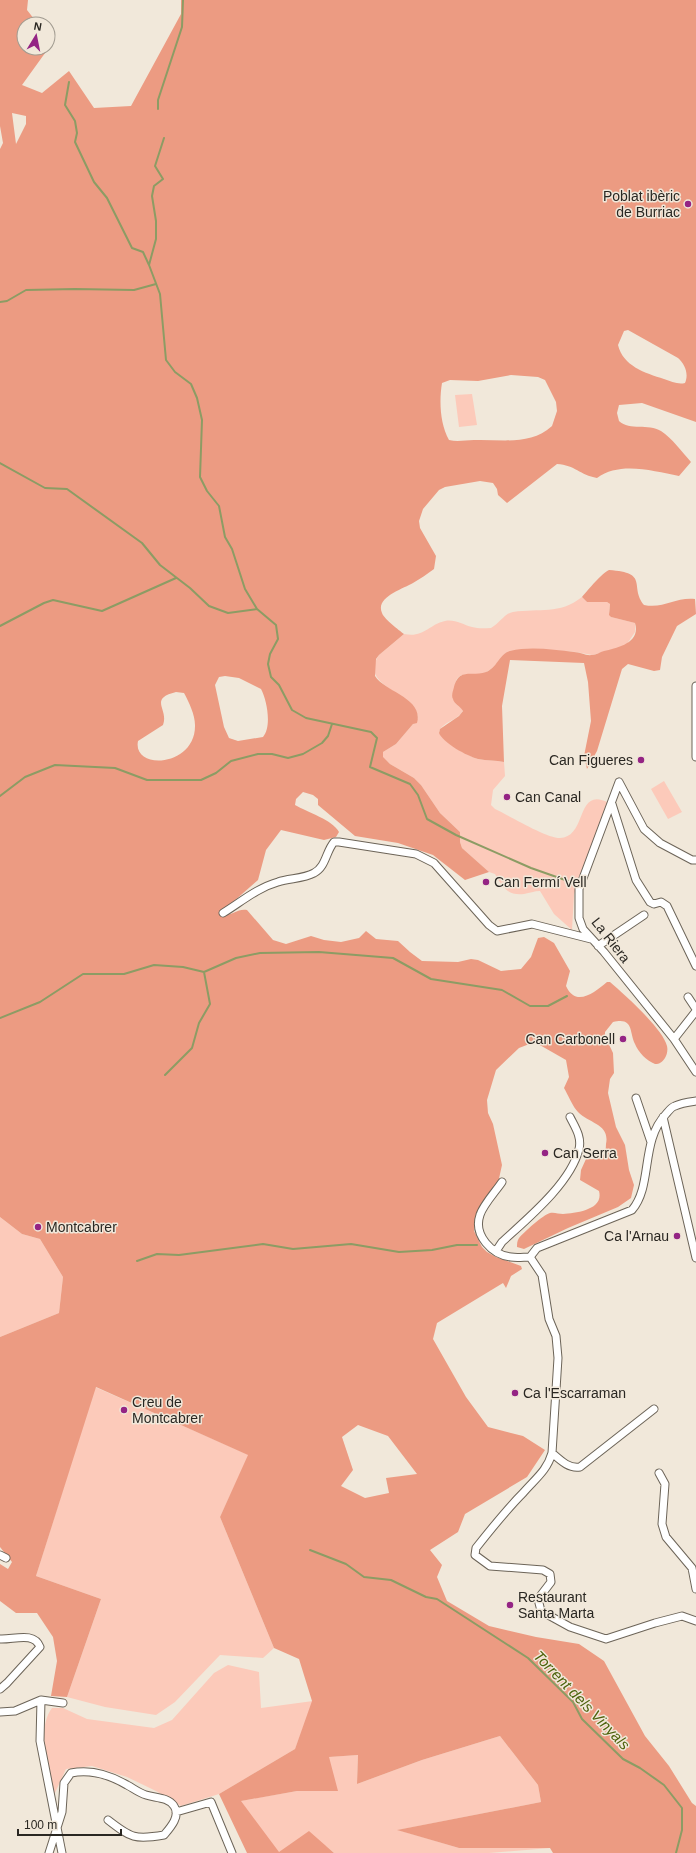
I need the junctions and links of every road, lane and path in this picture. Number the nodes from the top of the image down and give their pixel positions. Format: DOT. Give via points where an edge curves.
graph roads {
  1 [pos="696,686"];
  2 [pos="696,758"];
  3 [pos="612,804"];
  4 [pos="696,860"];
  5 [pos="224,913"];
  6 [pos="644,915"];
  7 [pos="591,940"];
  8 [pos="598,946"];
  9 [pos="696,966"];
  10 [pos="688,997"];
  11 [pos="696,1010"];
  12 [pos="674,1039"];
  13 [pos="696,1072"];
  14 [pos="636,1098"];
  15 [pos="696,1101"];
  16 [pos="570,1117"];
  17 [pos="663,1117"];
  18 [pos="651,1142"];
  19 [pos="502,1182"];
  20 [pos="496,1251"];
  21 [pos="530,1257"];
  22 [pos="696,1258"];
  23 [pos="654,1409"];
  24 [pos="552,1453"];
  25 [pos="659,1473"];
  26 [pos="696,1589"];
  27 [pos="696,1621"];
  28 [pos="0,1639"];
  29 [pos="0,1689"];
  30 [pos="41,1700"];
  31 [pos="63,1702"];
  32 [pos="0,1712"];
  33 [pos="176,1812"];
  34 [pos="108,1820"];
  35 [pos="57,1827"];
  36 [pos="49,1853"];
  37 [pos="62,1853"];
  38 [pos="232,1853"];
  1 -- 2 [label="street"];
  3 -- 4 [label="street, La Riera" via="620,782 644,829 674,852"];
  3 -- 7 [label="street, La Riera" via="579,889 579,918"];
  3 -- 9 [label="street" via="636,880 650,902 661,902 667,906"];
  5 -- 7 [label="street" via="258,890 315,873 334,842 339,842 416,854 434,863 497,931 532,924"];
  6 -- 8 [label="street"];
  7 -- 8 [label="street, La Riera"];
  8 -- 12 [label="street, La Riera"];
  10 -- 11 [label="street"];
  11 -- 12 [label="street"];
  12 -- 13 [label="street, La Riera"];
  14 -- 18 [label="street"];
  15 -- 17 [label="street" via="674,1106"];
  16 -- 20 [label="street" via="578,1132 579,1148 572,1165 555,1191 502,1242"];
  17 -- 18 [label="street"];
  17 -- 22 [label="street"];
  18 -- 21 [label="street" via="639,1202 632,1210 537,1248"];
  19 -- 20 [label="street" via="480,1214 478,1223 486,1244"];
  20 -- 21 [label="street" via="509,1257"];
  21 -- 24 [label="street" via="542,1276 549,1319 556,1336 557,1377"];
  23 -- 24 [label="street" via="580,1467 570,1466"];
  24 -- 27 [label="street" via="549,1464 540,1476 523,1492 476,1548 475,1555 490,1566 543,1570 550,1574 551,1582 538,1599 541,1611 570,1627 606,1639 682,1616"];
  25 -- 26 [label="street" via="665,1484 662,1524 666,1537 692,1568"];
  28 -- 29 [label="street" via="32,1638 38,1641 40,1647"];
  30 -- 31 [label="street"];
  30 -- 32 [label="street" via="15,1711"];
  30 -- 35 [label="street" via="40,1741"];
  33 -- 34 [label="street" via="174,1823 164,1835 142,1838 125,1833"];
  33 -- 35 [label="street" via="170,1802 145,1795 105,1775 79,1771 71,1773 64,1783 62,1812"];
  33 -- 38 [label="street" via="211,1802"];
  35 -- 36 [label="street"];
  35 -- 37 [label="street"];
}
